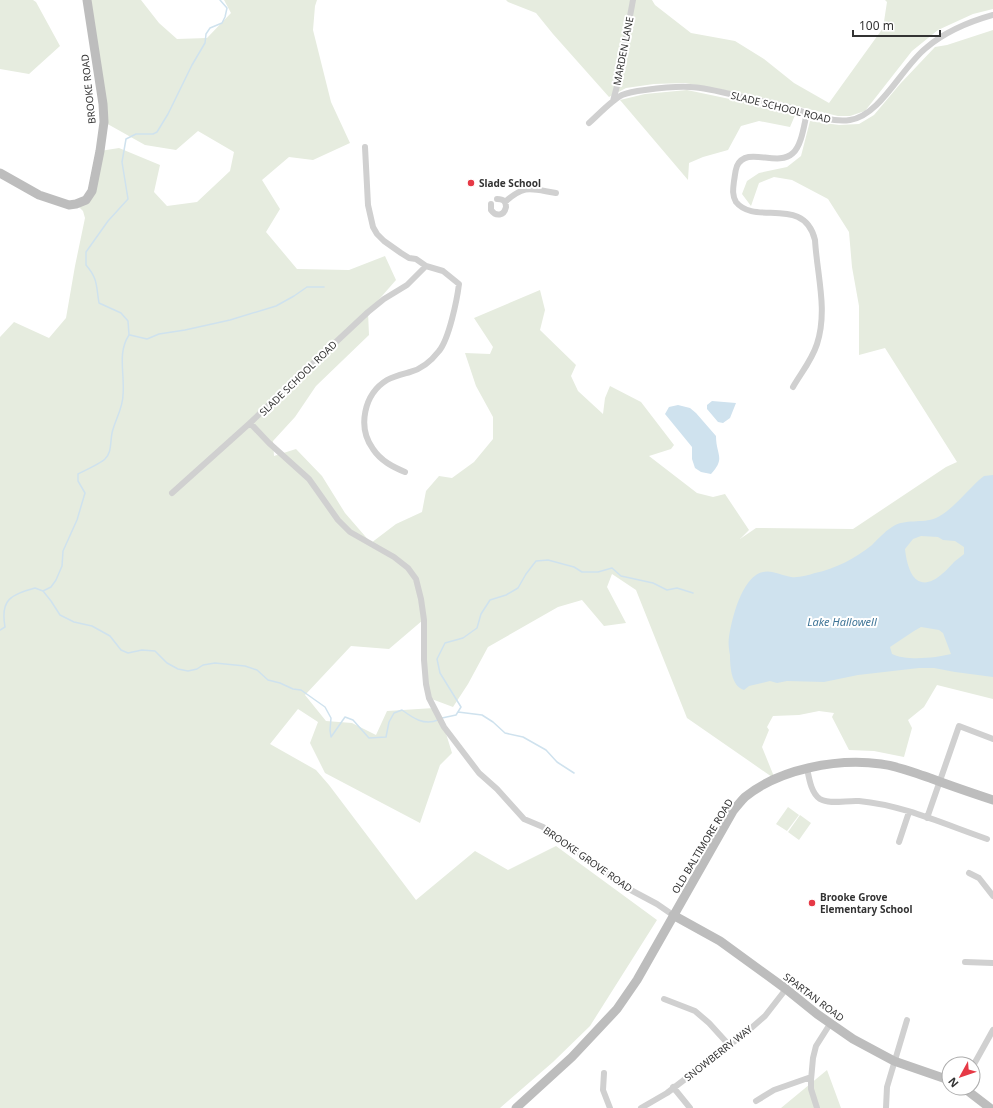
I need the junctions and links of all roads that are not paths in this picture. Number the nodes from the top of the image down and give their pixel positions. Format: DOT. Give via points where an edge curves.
graph roads {
  1 [pos="87,0"];
  2 [pos="633,0"];
  3 [pos="993,15"];
  4 [pos="613,101"];
  5 [pos="807,113"];
  6 [pos="590,123"];
  7 [pos="365,147"];
  8 [pos="0,173"];
  9 [pos="556,193"];
  10 [pos="497,199"];
  11 [pos="505,202"];
  12 [pos="491,204"];
  13 [pos="426,266"];
  14 [pos="793,387"];
  15 [pos="250,423"];
  16 [pos="405,472"];
  17 [pos="172,493"];
  18 [pos="993,739"];
  19 [pos="808,768"];
  20 [pos="939,782"];
  21 [pos="993,800"];
  22 [pos="909,812"];
  23 [pos="927,818"];
  24 [pos="987,839"];
  25 [pos="899,842"];
  26 [pos="969,873"];
  27 [pos="993,896"];
  28 [pos="673,915"];
  29 [pos="965,962"];
  30 [pos="993,962"];
  31 [pos="786,989"];
  32 [pos="664,999"];
  33 [pos="907,1020"];
  34 [pos="830,1024"];
  35 [pos="993,1030"];
  36 [pos="729,1045"];
  37 [pos="979,1056"];
  38 [pos="894,1061"];
  39 [pos="604,1073"];
  40 [pos="811,1077"];
  41 [pos="941,1077"];
  42 [pos="673,1087"];
  43 [pos="974,1096"];
  44 [pos="756,1101"];
  45 [pos="516,1108"];
  46 [pos="610,1108"];
  47 [pos="641,1108"];
  48 [pos="690,1108"];
  49 [pos="817,1108"];
  50 [pos="886,1108"];
  51 [pos="990,1108"];
  1 -- 8 [label="street, BROOKE ROAD" via="104,122 92,191 86,200 69,205 40,195"];
  2 -- 4 [label="street, MARDEN LANE"];
  3 -- 5 [label="street, SLADE SCHOOL ROAD" via="951,30 931,44 909,64 876,107 858,118 833,120"];
  4 -- 5 [label="street, SLADE SCHOOL ROAD" via="628,93 665,87 690,87 755,99"];
  4 -- 6 [label="street, SLADE SCHOOL ROAD"];
  5 -- 14 [label="street" via="799,144 793,153 777,159 757,156 743,159 737,166 733,188 737,202 745,208 798,217 813,231 816,240 822,305 820,332 812,356"];
  7 -- 13 [label="street" via="368,205 373,227 394,249"];
  9 -- 11 [label="street" via="522,189"];
  10 -- 11 [label="street"];
  11 -- 12 [label="street" via="506,210 499,215 492,212"];
  13 -- 15 [label="street, SLADE SCHOOL ROAD" via="407,285 368,312"];
  13 -- 16 [label="street" via="444,271 459,284 445,342 421,368 383,383 370,399 364,413 367,438 373,449 386,463"];
  15 -- 17 [label="street, SLADE SCHOOL ROAD"];
  15 -- 28 [label="street, BROOKE GROVE ROAD" via="309,479 338,520 350,532 394,557 408,568 416,579 424,620 424,660 429,698 441,722 479,773 524,819 543,827 627,888"];
  18 -- 20 [label="street" via="959,726"];
  19 -- 20 [label="street, OLD BALTIMORE ROAD" via="847,763 881,764"];
  19 -- 22 [label="street" via="813,789 819,799 873,803"];
  19 -- 28 [label="street, OLD BALTIMORE ROAD" via="758,787 744,798 733,810"];
  20 -- 21 [label="street, OLD BALTIMORE ROAD"];
  20 -- 23 [label="street"];
  22 -- 23 [label="street"];
  22 -- 25 [label="street"];
  23 -- 24 [label="street"];
  26 -- 27 [label="street" via="979,878"];
  28 -- 31 [label="street, SPARTAN ROAD" via="720,941"];
  28 -- 45 [label="street, OLD BALTIMORE ROAD" via="637,980 617,1009 572,1057"];
  29 -- 30 [label="street"];
  31 -- 34 [label="street, SPARTAN ROAD"];
  31 -- 36 [label="street, SNOWBERRY WAY" via="764,1016"];
  32 -- 36 [label="street" via="695,1011"];
  33 -- 38 [label="street"];
  34 -- 38 [label="street, SPARTAN ROAD"];
  34 -- 40 [label="street" via="816,1046"];
  35 -- 37 [label="street"];
  36 -- 42 [label="street, SNOWBERRY WAY"];
  38 -- 41 [label="street, SPARTAN ROAD"];
  38 -- 50 [label="street" via="887,1086"];
  39 -- 46 [label="street" via="603,1090"];
  40 -- 44 [label="street" via="774,1090"];
  40 -- 49 [label="street" via="811,1089"];
  42 -- 47 [label="street, SNOWBERRY WAY"];
  42 -- 48 [label="street"];
  43 -- 51 [label="street"];
}
